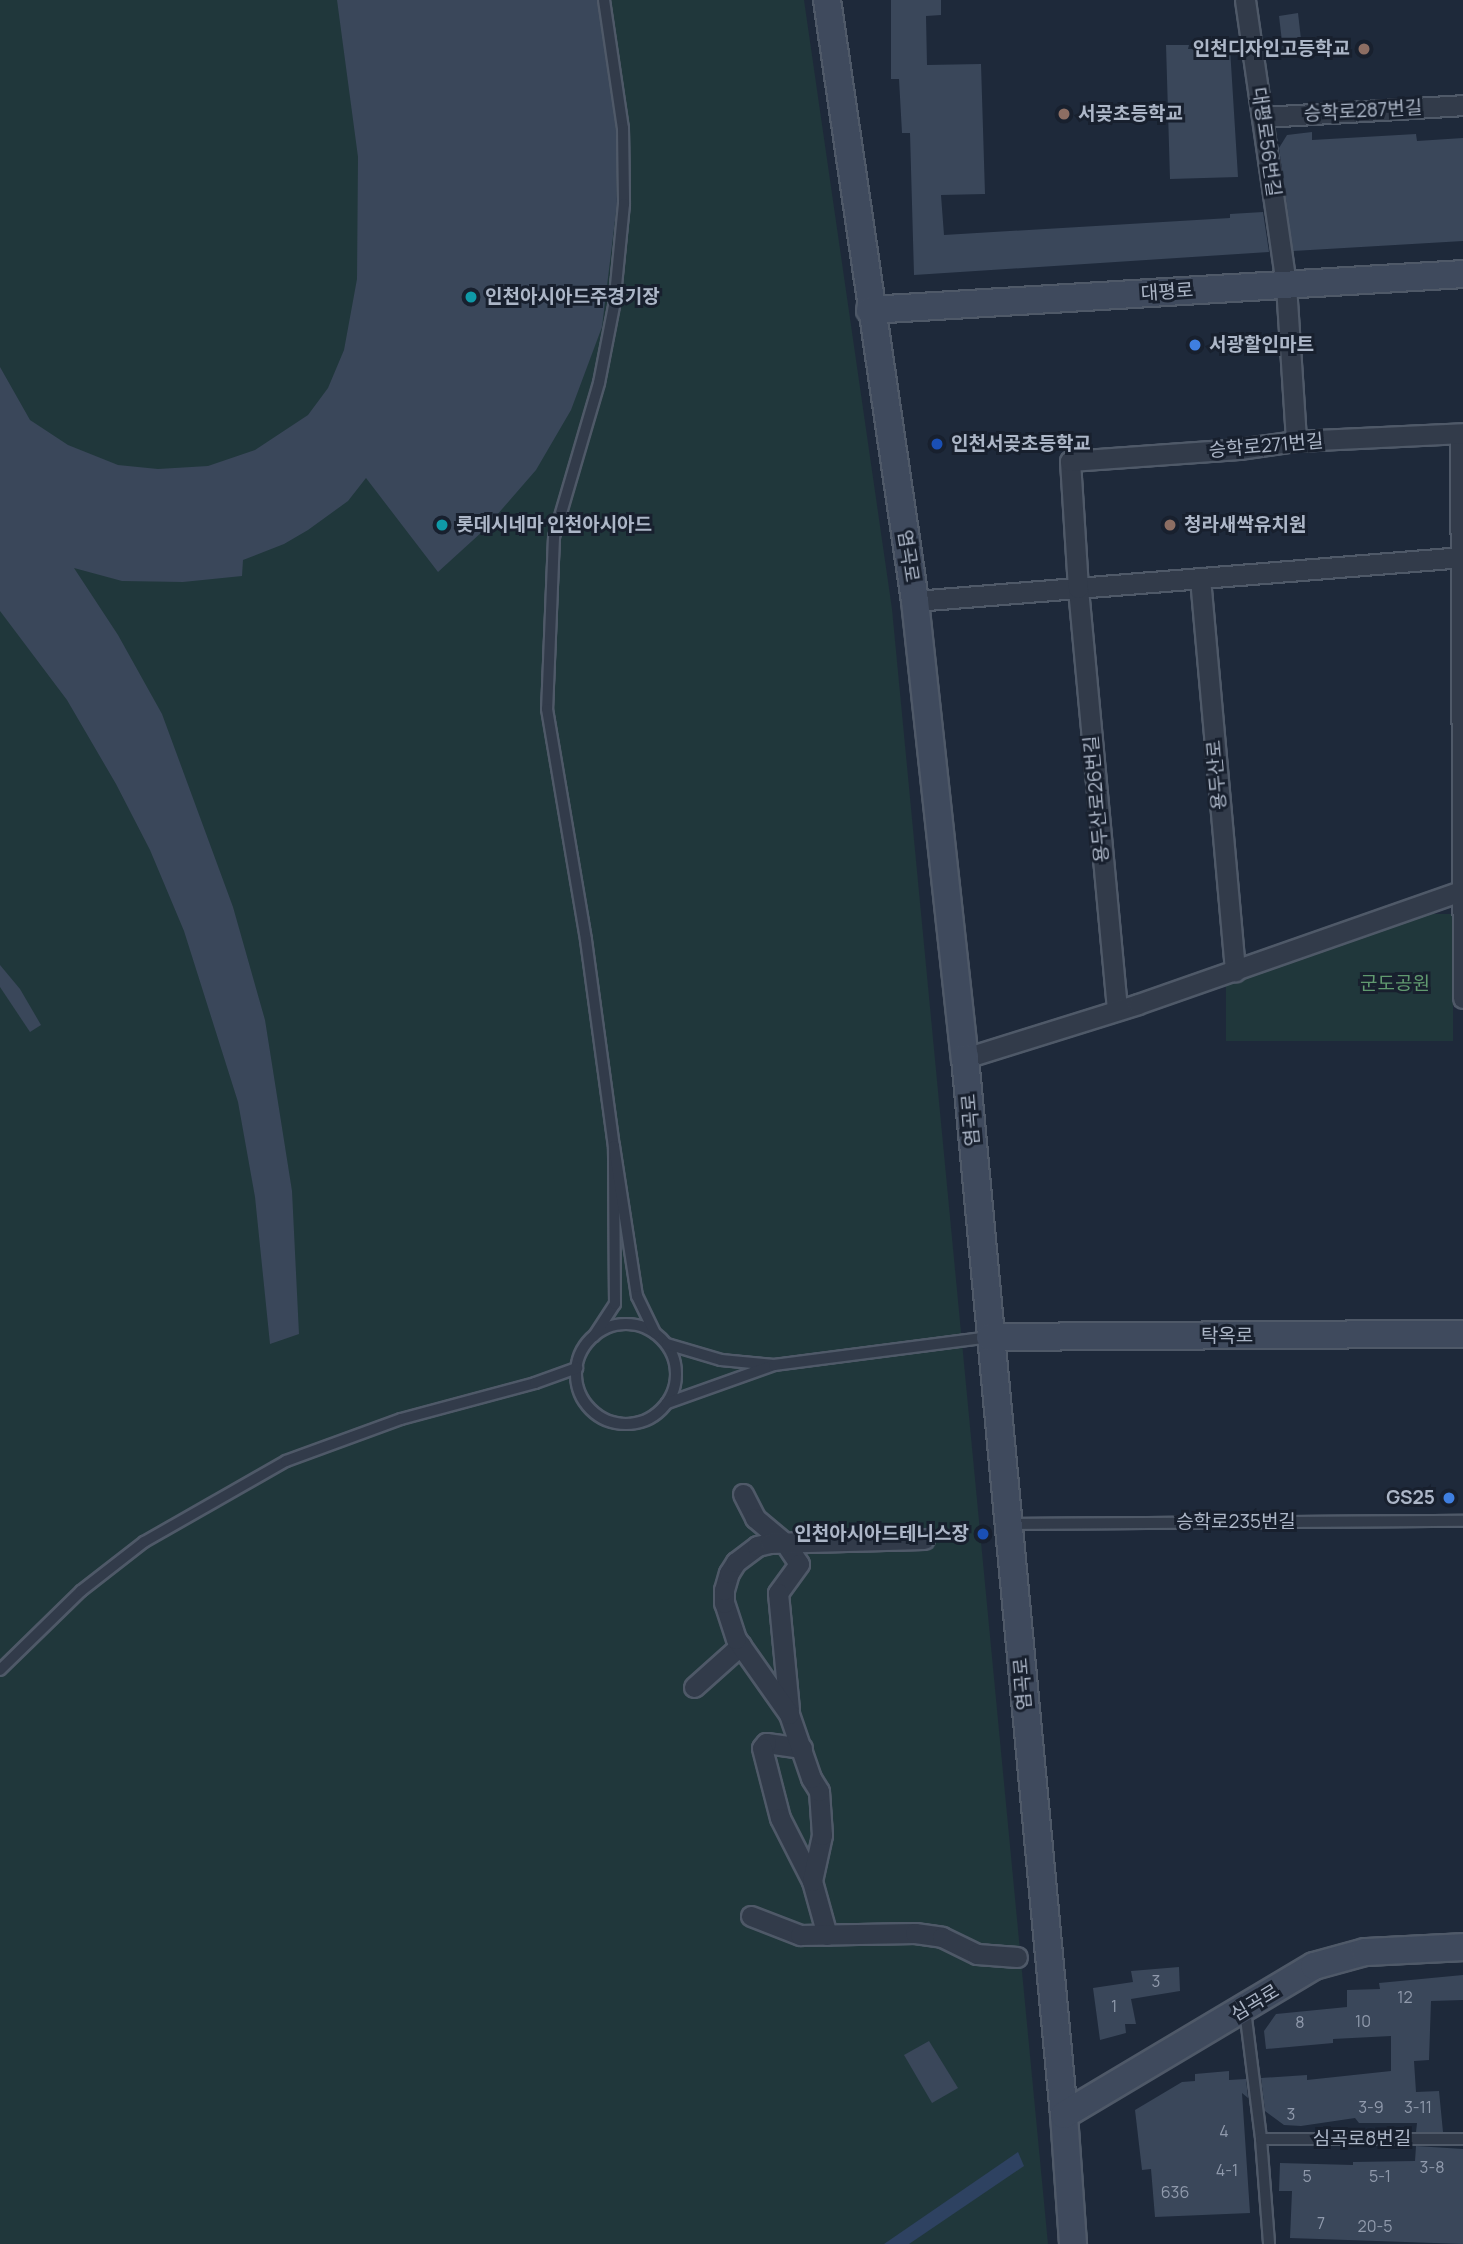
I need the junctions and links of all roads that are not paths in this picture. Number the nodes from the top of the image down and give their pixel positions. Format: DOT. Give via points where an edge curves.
graph roads {
  1 [pos="604,0"];
  2 [pos="827,0"];
  3 [pos="1245,0"];
  4 [pos="1463,105"];
  5 [pos="1263,117"];
  6 [pos="1463,274"];
  7 [pos="1286,285"];
  8 [pos="870,310"];
  9 [pos="1462,434"];
  10 [pos="1296,441"];
  11 [pos="1070,461"];
  12 [pos="1462,558"];
  13 [pos="1200,578"];
  14 [pos="1078,588"];
  15 [pos="915,601"];
  16 [pos="1463,890"];
  17 [pos="1235,971"];
  18 [pos="1463,998"];
  19 [pos="1117,1009"];
  20 [pos="965,1058"];
  21 [pos="614,1146"];
  22 [pos="655,1333"];
  23 [pos="1463,1334"];
  24 [pos="594,1336"];
  25 [pos="990,1337"];
  26 [pos="667,1344"];
  27 [pos="774,1365"];
  28 [pos="577,1368"];
  29 [pos="667,1403"];
  30 [pos="743,1494"];
  31 [pos="1463,1521"];
  32 [pos="1008,1524"];
  33 [pos="924,1539"];
  34 [pos="785,1544"];
  35 [pos="741,1645"];
  36 [pos="0,1670"];
  37 [pos="694,1687"];
  38 [pos="789,1714"];
  39 [pos="802,1748"];
  40 [pos="811,1881"];
  41 [pos="751,1916"];
  42 [pos="827,1936"];
  43 [pos="1463,1947"];
  44 [pos="1017,1956"];
  45 [pos="1245,2009"];
  46 [pos="1064,2115"];
  47 [pos="1261,2139"];
  48 [pos="1463,2139"];
  49 [pos="1073,2244"];
  50 [pos="1269,2244"];
  1 -- 21 [label="lane" via="623,128 624,204 614,306 599,383 554,537 547,709 586,940"];
  2 -- 8 [label="main road, 염곡로"];
  3 -- 5 [label="street, 대평로56번길"];
  4 -- 5 [label="street, 승학로287번길"];
  5 -- 7 [label="street, 대평로56번길"];
  6 -- 7 [label="main road, 대평로"];
  7 -- 8 [label="main road, 대평로"];
  7 -- 10 [label="street, 대평로56번길"];
  8 -- 15 [label="main road, 염곡로"];
  9 -- 10 [label="street, 승학로271번길"];
  9 -- 12 [label="street"];
  10 -- 11 [label="street, 승학로271번길"];
  11 -- 14 [label="street, 용두산로26번길"];
  12 -- 13 [label="street"];
  12 -- 16 [label="street"];
  13 -- 14 [label="street"];
  13 -- 17 [label="street, 용두산로"];
  14 -- 15 [label="street"];
  14 -- 19 [label="street, 용두산로26번길"];
  15 -- 20 [label="main road, 염곡로"];
  16 -- 17 [label="street"];
  16 -- 18 [label="street"];
  17 -- 19 [label="street"];
  19 -- 20 [label="street"];
  20 -- 25 [label="main road, 염곡로"];
  21 -- 22 [label="lane" via="637,1296"];
  21 -- 24 [label="lane" via="615,1304"];
  22 -- 24 [label="lane" via="625,1324"];
  22 -- 26 [label="lane"];
  23 -- 25 [label="main road, 탁옥로"];
  24 -- 28 [label="lane" via="583,1349"];
  25 -- 27 [label="lane"];
  25 -- 32 [label="main road, 염곡로"];
  26 -- 27 [label="lane" via="720,1360"];
  26 -- 29 [label="lane" via="677,1373"];
  27 -- 29 [label="lane"];
  28 -- 29 [label="lane" via="583,1399 609,1420 642,1421"];
  28 -- 36 [label="lane" via="401,1419 286,1461 144,1542 81,1591"];
  30 -- 34 [label="street" via="755,1518"];
  31 -- 32 [label="lane, 승학로235번길"];
  32 -- 46 [label="main road, 염곡로"];
  33 -- 34 [label="street"];
  34 -- 35 [label="street" via="757,1546 729,1573 724,1603"];
  34 -- 38 [label="street" via="799,1563 778,1593"];
  35 -- 37 [label="street"];
  35 -- 38 [label="street"];
  38 -- 39 [label="street"];
  39 -- 40 [label="street" via="821,1809 822,1835"];
  39 -- 40 [label="street" via="766,1743 762,1748 780,1818"];
  40 -- 42 [label="street"];
  41 -- 42 [label="street" via="800,1935"];
  42 -- 44 [label="street" via="915,1933 942,1937 977,1954"];
  43 -- 45 [label="main road, 심곡로" via="1364,1952 1314,1966"];
  45 -- 46 [label="main road, 심곡로"];
  45 -- 47 [label="lane"];
  46 -- 49 [label="main road, 염곡로"];
  47 -- 48 [label="lane, 심곡로8번길"];
  47 -- 50 [label="lane"];
}
